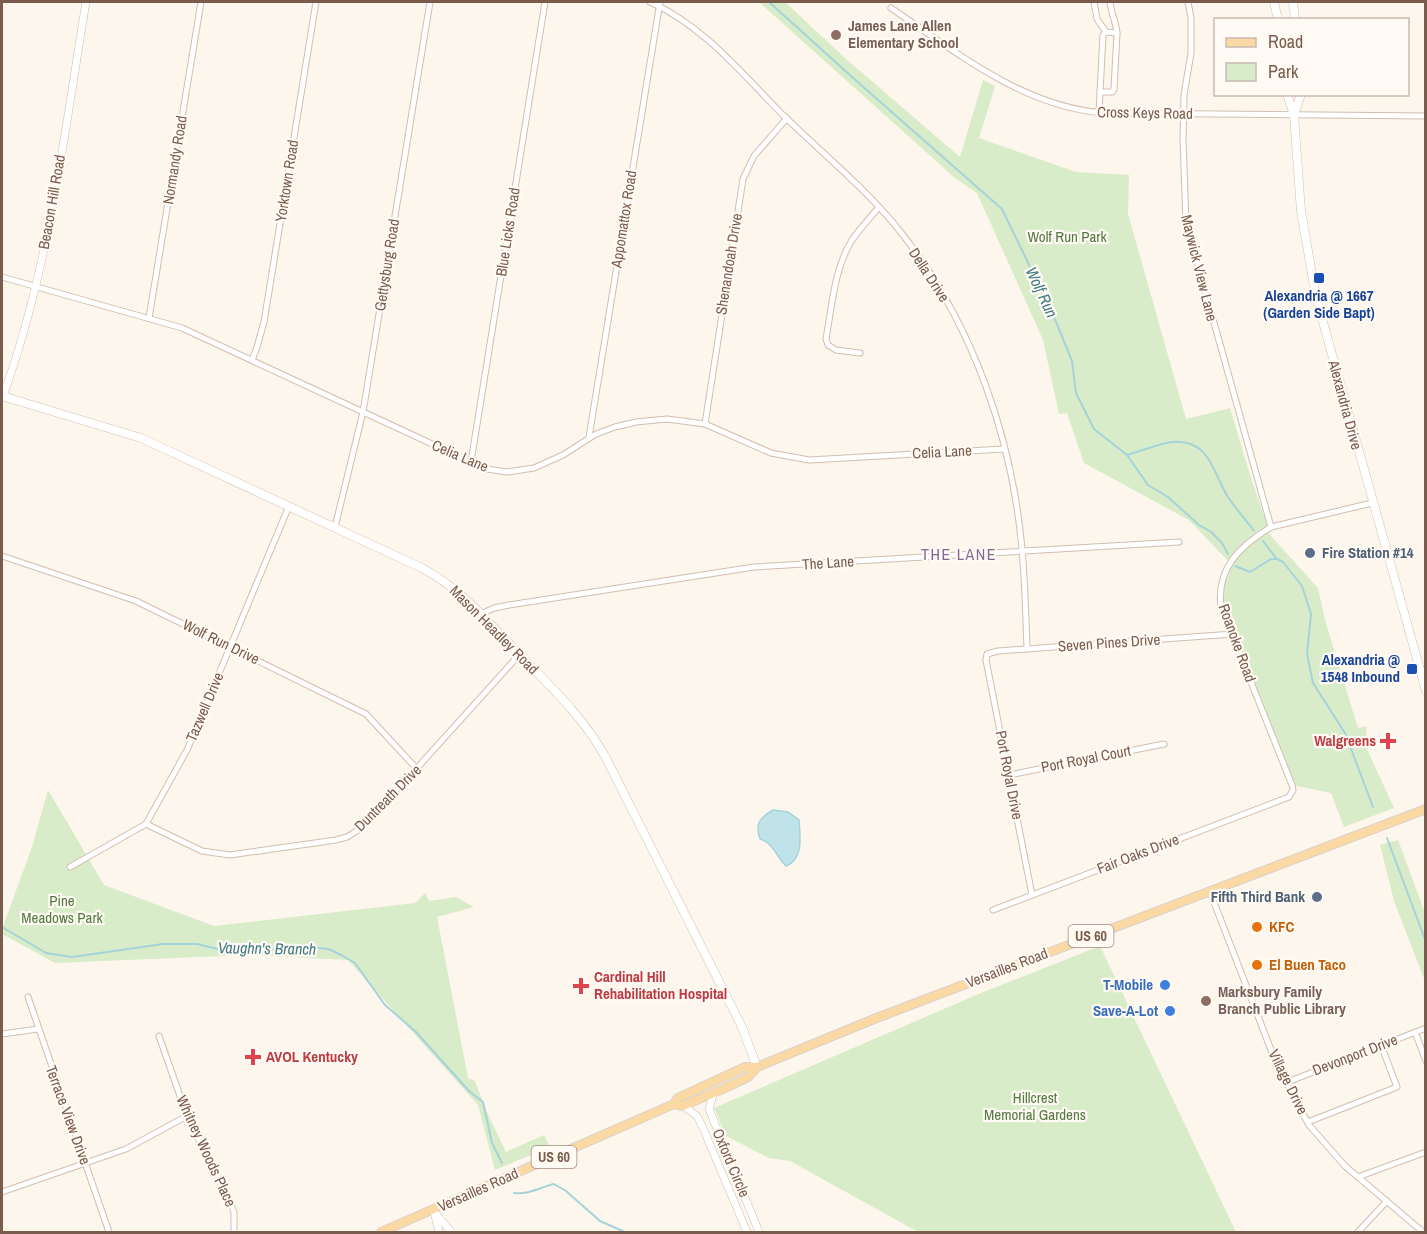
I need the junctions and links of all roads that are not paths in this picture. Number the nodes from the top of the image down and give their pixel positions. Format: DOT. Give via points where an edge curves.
graph roads {
  1 [pos="86,2"];
  2 [pos="201,2"];
  3 [pos="316,2"];
  4 [pos="430,2"];
  5 [pos="545,2"];
  6 [pos="650,2"];
  7 [pos="1094,2"];
  8 [pos="1110,2"];
  9 [pos="1188,2"];
  10 [pos="1274,2"];
  11 [pos="1293,2"];
  12 [pos="659,3"];
  13 [pos="891,8"];
  14 [pos="1278,18"];
  15 [pos="1295,18"];
  16 [pos="1106,32"];
  17 [pos="1117,33"];
  18 [pos="1100,92"];
  19 [pos="1288,96"];
  20 [pos="1300,96"];
  21 [pos="1099,112"];
  22 [pos="1183,114"];
  23 [pos="1294,115"];
  24 [pos="1425,116"];
  25 [pos="787,118"];
  26 [pos="879,207"];
  27 [pos="2,277"];
  28 [pos="36,287"];
  29 [pos="149,318"];
  30 [pos="860,353"];
  31 [pos="252,360"];
  32 [pos="2,397"];
  33 [pos="363,412"];
  34 [pos="705,424"];
  35 [pos="590,438"];
  36 [pos="1004,449"];
  37 [pos="471,462"];
  38 [pos="1372,503"];
  39 [pos="288,506"];
  40 [pos="335,527"];
  41 [pos="1271,527"];
  42 [pos="1179,542"];
  43 [pos="1022,550"];
  44 [pos="2,556"];
  45 [pos="481,614"];
  46 [pos="1233,634"];
  47 [pos="231,646"];
  48 [pos="1027,649"];
  49 [pos="519,655"];
  50 [pos="986,656"];
  51 [pos="1425,691"];
  52 [pos="1164,744"];
  53 [pos="417,769"];
  54 [pos="1009,775"];
  55 [pos="1283,800"];
  56 [pos="1425,810"];
  57 [pos="146,824"];
  58 [pos="70,867"];
  59 [pos="1210,892"];
  60 [pos="1032,895"];
  61 [pos="993,910"];
  62 [pos="28,997"];
  63 [pos="1425,1028"];
  64 [pos="38,1029"];
  65 [pos="1415,1032"];
  66 [pos="2,1034"];
  67 [pos="159,1035"];
  68 [pos="1381,1045"];
  69 [pos="1425,1061"];
  70 [pos="758,1067"];
  71 [pos="1285,1083"];
  72 [pos="714,1092"];
  73 [pos="679,1105"];
  74 [pos="187,1116"];
  75 [pos="1308,1122"];
  76 [pos="1425,1152"];
  77 [pos="86,1163"];
  78 [pos="1358,1177"];
  79 [pos="2,1192"];
  80 [pos="1387,1202"];
  81 [pos="433,1210"];
  82 [pos="109,1233"];
  83 [pos="234,1233"];
  84 [pos="381,1233"];
  85 [pos="439,1233"];
  86 [pos="451,1233"];
  87 [pos="747,1233"];
  88 [pos="759,1233"];
  89 [pos="1358,1233"];
  90 [pos="1423,1233"];
  1 -- 28 [label="street, Beacon Hill Road"];
  2 -- 29 [label="street, Normandy Road"];
  3 -- 31 [label="street, Yorktown Road" via="264,322"];
  4 -- 33 [label="street, Gettysburg Road"];
  5 -- 37 [label="street, Blue Licks Road"];
  6 -- 12 [label="street, Della Drive"];
  7 -- 16 [label="street" via="1097,19"];
  8 -- 17 [label="street"];
  9 -- 22 [label="street, Maywick View Lane" via="1191,53"];
  10 -- 14 [label="main road"];
  11 -- 15 [label="main road"];
  12 -- 25 [label="street, Della Drive" via="713,46"];
  12 -- 35 [label="street, Appomattox Road"];
  13 -- 21 [label="street, Cross Keys Road" via="954,52 1027,93 1068,107"];
  16 -- 17 [label="street"];
  16 -- 18 [label="street"];
  17 -- 18 [label="street" via="1114,89"];
  18 -- 21 [label="street"];
  19 -- 23 [label="main road, Alexandria Drive"];
  20 -- 23 [label="main road, Alexandria Drive"];
  21 -- 22 [label="street, Cross Keys Road"];
  22 -- 23 [label="street, Cross Keys Road"];
  22 -- 41 [label="street, Maywick View Lane" via="1187,230"];
  23 -- 24 [label="street, Cross Keys Road"];
  23 -- 38 [label="main road, Alexandria Drive" via="1301,211 1313,283"];
  25 -- 26 [label="street, Della Drive"];
  25 -- 34 [label="street, Shenandoah Drive" via="754,156 743,179"];
  26 -- 30 [label="street" via="842,261 826,339 836,351"];
  26 -- 36 [label="street, Della Drive" via="902,234 950,308 982,374"];
  27 -- 28 [label="street, Celia Lane"];
  28 -- 29 [label="street, Celia Lane"];
  28 -- 32 [label="street, Beacon Hill Road"];
  29 -- 31 [label="street, Celia Lane" via="182,328"];
  31 -- 33 [label="street, Celia Lane"];
  32 -- 39 [label="main road, Mason Headley Road" via="141,438"];
  33 -- 37 [label="street, Celia Lane"];
  33 -- 40 [label="street, Gettysburg Road"];
  34 -- 35 [label="street, Celia Lane" via="667,419 636,422"];
  34 -- 36 [label="street, Celia Lane" via="771,453 809,460"];
  35 -- 37 [label="street, Celia Lane" via="534,468 507,472"];
  36 -- 43 [label="street, Della Drive"];
  38 -- 41 [label="street, Roanoke Road"];
  38 -- 51 [label="main road, Alexandria Drive"];
  39 -- 40 [label="main road, Mason Headley Road"];
  39 -- 47 [label="street, Tazwell Drive"];
  40 -- 45 [label="main road, Mason Headley Road" via="437,576"];
  41 -- 46 [label="street, Roanoke Road" via="1243,549 1224,571 1221,607"];
  42 -- 43 [label="street, The Lane"];
  43 -- 45 [label="street, The Lane" via="754,567 509,605"];
  43 -- 48 [label="street, Della Drive"];
  44 -- 47 [label="street, Wolf Run Drive" via="136,601"];
  45 -- 49 [label="main road, Mason Headley Road"];
  46 -- 48 [label="street, Seven Pines Drive"];
  46 -- 55 [label="street, Roanoke Road" via="1292,785 1292,794"];
  47 -- 53 [label="street, Wolf Run Drive" via="366,714"];
  47 -- 57 [label="street, Tazwell Drive" via="187,750"];
  48 -- 50 [label="street, Seven Pines Drive" via="991,652"];
  49 -- 53 [label="street, Duntreath Drive"];
  49 -- 70 [label="main road, Mason Headley Road" via="574,712 600,746 742,1027"];
  50 -- 54 [label="street, Port Royal Drive"];
  52 -- 54 [label="street, Port Royal Court"];
  53 -- 57 [label="street, Duntreath Drive" via="358,830 322,843 222,855 202,851"];
  54 -- 60 [label="street, Port Royal Drive"];
  55 -- 60 [label="street, Fair Oaks Drive"];
  56 -- 59 [label="main road, Versailles Road / US 60"];
  57 -- 58 [label="street"];
  59 -- 70 [label="main road, Versailles Road / US 60"];
  59 -- 71 [label="street, Village Drive"];
  60 -- 61 [label="street, Fair Oaks Drive"];
  62 -- 64 [label="street, Terrace View Drive"];
  63 -- 65 [label="street, Devonport Drive"];
  64 -- 66 [label="street"];
  64 -- 77 [label="street, Terrace View Drive"];
  65 -- 68 [label="street, Devonport Drive"];
  65 -- 69 [label="street"];
  67 -- 74 [label="street, Whitney Woods Place"];
  68 -- 71 [label="street, Devonport Drive"];
  68 -- 75 [label="street" via="1397,1087"];
  70 -- 72 [label="main road, Versailles Road / US 60" via="748,1077"];
  70 -- 73 [label="main road, Versailles Road / US 60" via="745,1067 678,1098"];
  71 -- 75 [label="street, Village Drive"];
  72 -- 73 [label="main road, Versailles Road / US 60"];
  72 -- 88 [label="street, Oxford Circle" via="709,1109"];
  73 -- 81 [label="main road, Versailles Road / US 60"];
  73 -- 87 [label="street, Oxford Circle" via="697,1116"];
  74 -- 77 [label="street" via="141,1142"];
  74 -- 83 [label="street, Whitney Woods Place" via="230,1202"];
  75 -- 78 [label="street, Village Drive" via="1333,1154"];
  76 -- 78 [label="street"];
  77 -- 79 [label="street"];
  77 -- 82 [label="street, Terrace View Drive"];
  78 -- 80 [label="street, Village Drive"];
  80 -- 89 [label="street"];
  80 -- 90 [label="street, Village Drive"];
  81 -- 84 [label="main road, Versailles Road / US 60"];
  81 -- 85 [label="street"];
  81 -- 86 [label="street"];
}
